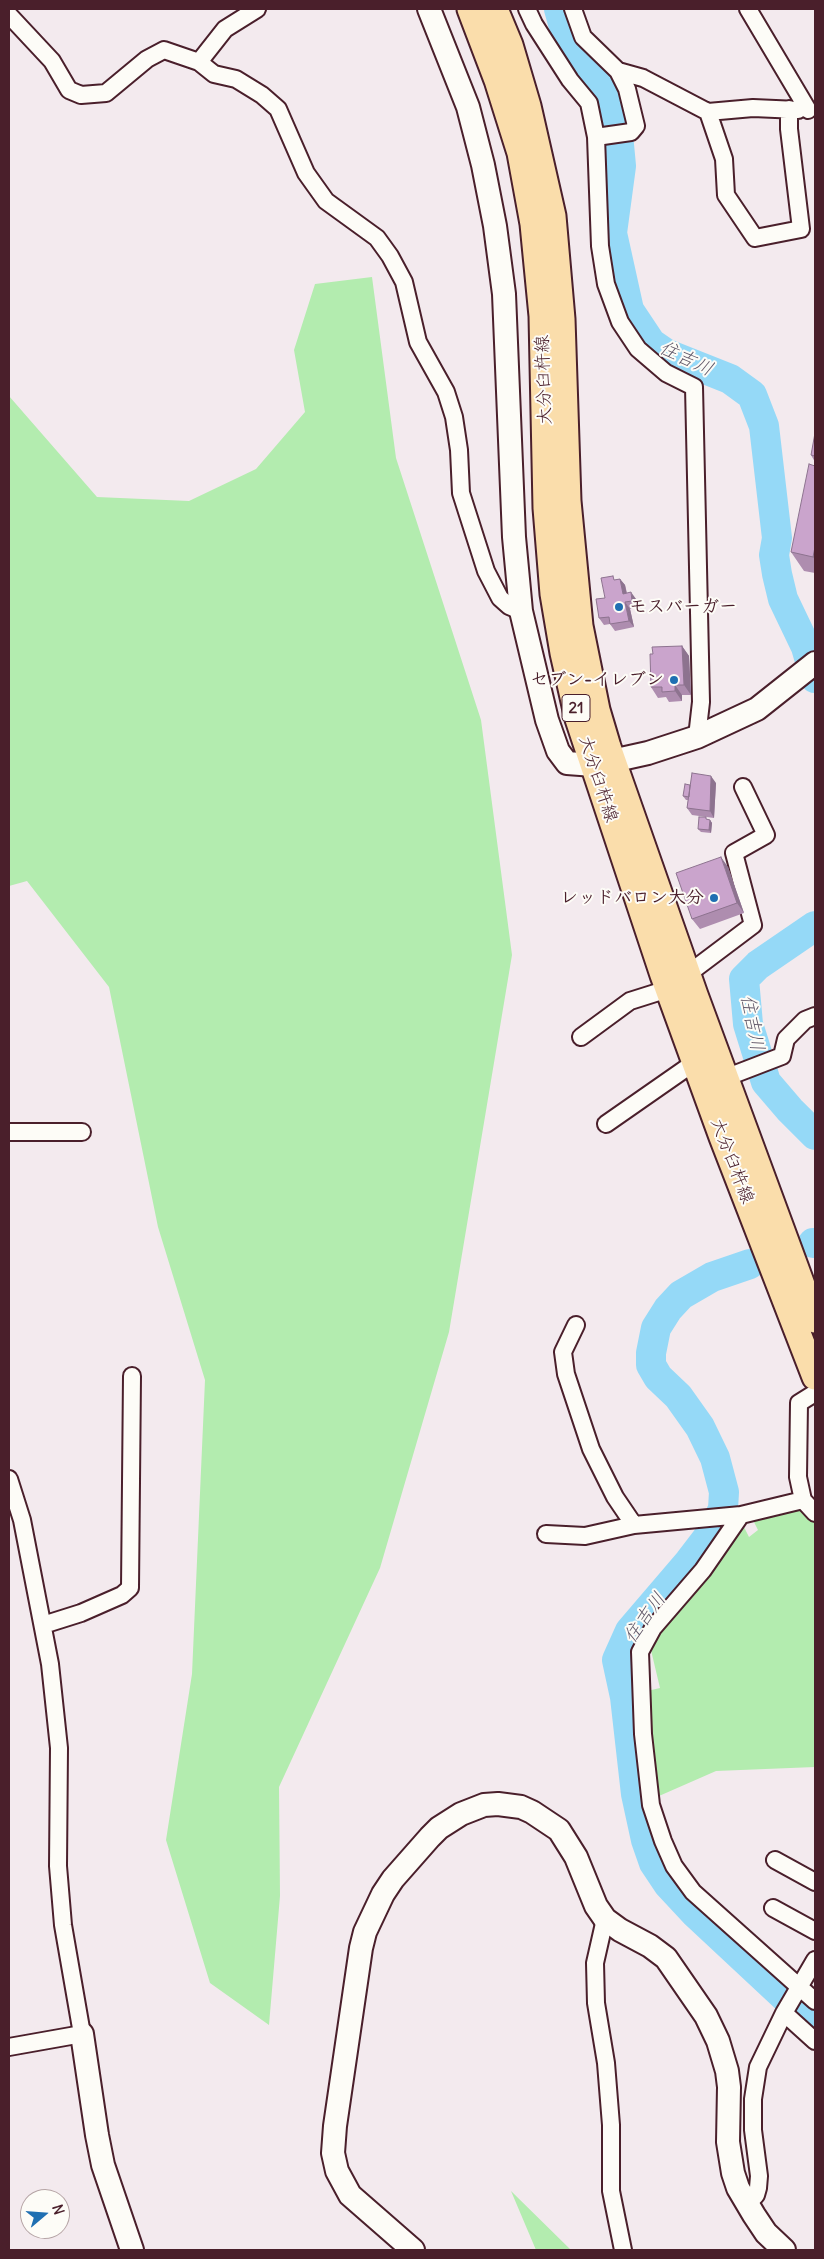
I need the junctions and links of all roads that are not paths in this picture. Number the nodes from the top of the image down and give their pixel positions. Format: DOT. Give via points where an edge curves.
graph roads {
  1 [pos="258,9"];
  2 [pos="429,9"];
  3 [pos="470,9"];
  4 [pos="495,9"];
  5 [pos="527,9"];
  6 [pos="573,9"];
  7 [pos="748,9"];
  8 [pos="9,15"];
  9 [pos="199,62"];
  10 [pos="618,72"];
  11 [pos="789,109"];
  12 [pos="812,110"];
  13 [pos="708,112"];
  14 [pos="602,136"];
  15 [pos="521,611"];
  16 [pos="815,663"];
  17 [pos="697,737"];
  18 [pos="604,763"];
  19 [pos="743,787"];
  20 [pos="688,974"];
  21 [pos="668,989"];
  22 [pos="815,1016"];
  23 [pos="581,1037"];
  24 [pos="695,1062"];
  25 [pos="715,1082"];
  26 [pos="606,1124"];
  27 [pos="9,1132"];
  28 [pos="82,1132"];
  29 [pos="576,1325"];
  30 [pos="810,1330"];
  31 [pos="132,1376"];
  32 [pos="815,1377"];
  33 [pos="815,1393"];
  34 [pos="9,1479"];
  35 [pos="803,1500"];
  36 [pos="12,1501"];
  37 [pos="815,1513"];
  38 [pos="736,1516"];
  39 [pos="634,1525"];
  40 [pos="546,1534"];
  41 [pos="43,1626"];
  42 [pos="776,1860"];
  43 [pos="815,1882"];
  44 [pos="774,1908"];
  45 [pos="605,1919"];
  46 [pos="815,1931"];
  47 [pos="815,1960"];
  48 [pos="799,1990"];
  49 [pos="815,2001"];
  50 [pos="784,2013"];
  51 [pos="82,2034"];
  52 [pos="815,2041"];
  53 [pos="9,2047"];
  54 [pos="747,2204"];
  55 [pos="132,2250"];
  56 [pos="413,2250"];
  57 [pos="623,2250"];
  58 [pos="784,2250"];
  1 -- 9 [label="street" via="225,28"];
  2 -- 15 [label="street" via="468,107 495,226 504,294 514,537"];
  3 -- 18 [label="main road, 大分臼杵線 / 21" via="520,153 533,224 542,316 546,508 553,594 578,718"];
  4 -- 18 [label="main road, 大分臼杵線 / 21" via="510,45 528,106 553,216 562,319 568,501 579,616"];
  5 -- 14 [label="street" via="570,80 589,103"];
  6 -- 10 [label="street" via="583,37"];
  7 -- 12 [label="street"];
  8 -- 9 [label="street" via="52,61 69,90 81,95 106,93 164,50"];
  9 -- 15 [label="street" via="214,74 236,80 262,95 278,109 306,173 326,201 377,238 390,256 404,282 418,342 446,392 454,417 461,494 486,571 500,598"];
  10 -- 13 [label="street" via="643,78"];
  10 -- 14 [label="street" via="636,126 631,132"];
  11 -- 12 [label="street"];
  11 -- 13 [label="street"];
  11 -- 13 [label="street" via="801,229 755,238 726,195 724,159"];
  14 -- 17 [label="street" via="600,246 606,284 620,322 638,349 666,373 694,387 701,702"];
  15 -- 18 [label="street" via="547,720 558,751 567,763"];
  16 -- 17 [label="street" via="757,710"];
  17 -- 18 [label="street"];
  18 -- 20 [label="main road, 大分臼杵線 / 21"];
  18 -- 21 [label="main road, 大分臼杵線 / 21"];
  19 -- 20 [label="street" via="766,835 734,853 753,925"];
  20 -- 21 [label="street"];
  20 -- 25 [label="main road, 大分臼杵線 / 21"];
  21 -- 23 [label="street" via="630,1001"];
  21 -- 24 [label="main road, 大分臼杵線 / 21"];
  22 -- 25 [label="street" via="805,1020 786,1039 782,1056"];
  24 -- 25 [label="main road, 大分臼杵線 / 21"];
  24 -- 26 [label="street"];
  25 -- 30 [label="main road, 大分臼杵線 / 21"];
  27 -- 28 [label="street"];
  29 -- 39 [label="street" via="563,1352 566,1374 591,1449 615,1497"];
  30 -- 32 [label="main road, 大分臼杵線 / 21"];
  31 -- 41 [label="street" via="130,1588 90,1610"];
  33 -- 35 [label="street" via="799,1403 798,1478"];
  34 -- 36 [label="street"];
  35 -- 37 [label="street"];
  35 -- 38 [label="street"];
  36 -- 41 [label="street"];
  38 -- 39 [label="street"];
  38 -- 48 [label="street" via="703,1570 653,1628 640,1652 643,1734 651,1805 674,1866 693,1892"];
  39 -- 40 [label="street" via="585,1536"];
  41 -- 51 [label="street" via="59,1748 58,1866 63,1925"];
  42 -- 43 [label="street"];
  44 -- 46 [label="street"];
  45 -- 54 [label="street" via="666,1958 714,2030 727,2071 732,2173"];
  45 -- 56 [label="street" via="596,1906 576,1857 559,1830 532,1812 509,1805 484,1805 450,1819 401,1868 383,1894 370,1919 361,1948 335,2126 334,2153 338,2171 350,2195"];
  45 -- 57 [label="street" via="595,1963 596,2003 606,2063 611,2125 611,2191"];
  47 -- 48 [label="street"];
  48 -- 49 [label="street"];
  48 -- 50 [label="street"];
  50 -- 52 [label="street"];
  50 -- 54 [label="street" via="758,2067 753,2130 759,2176 756,2195"];
  51 -- 53 [label="street"];
  51 -- 55 [label="street" via="102,2158"];
  54 -- 58 [label="street" via="766,2233"];
}
